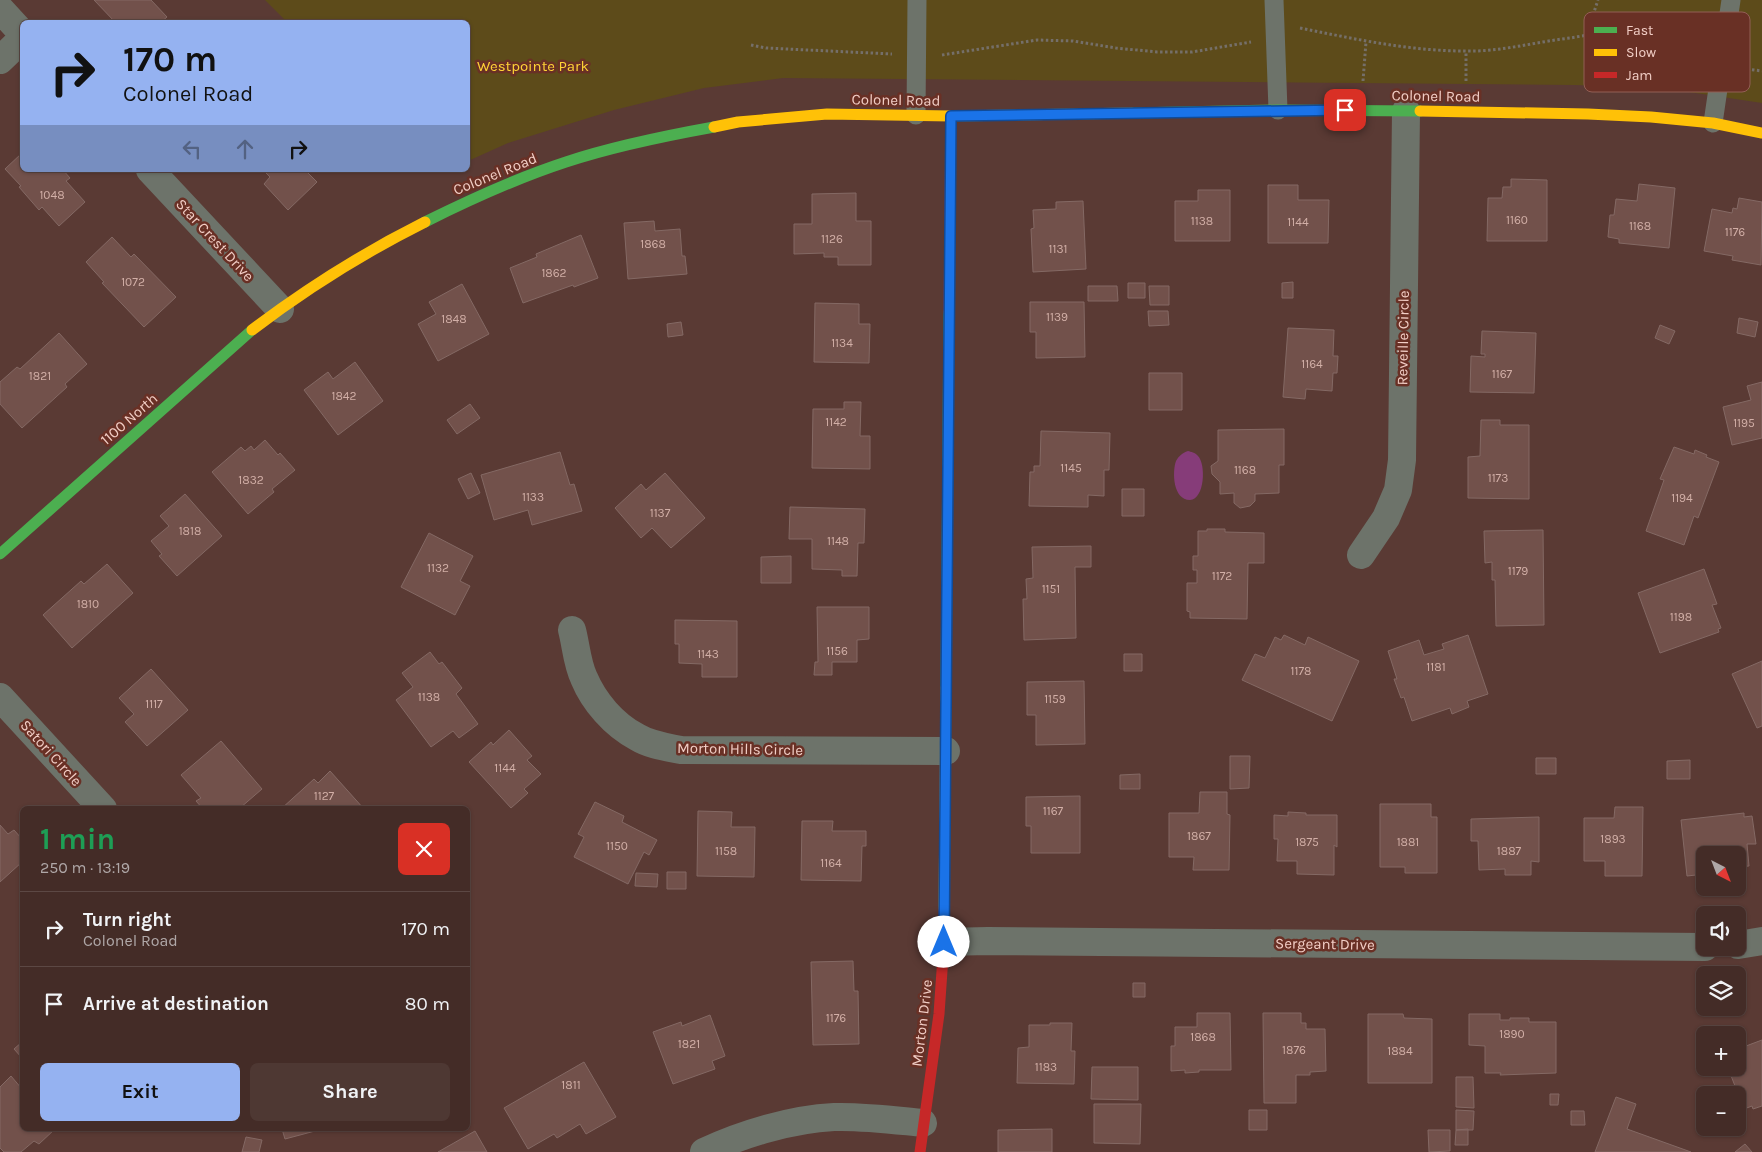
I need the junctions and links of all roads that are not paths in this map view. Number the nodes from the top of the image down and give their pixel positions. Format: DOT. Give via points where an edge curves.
graph roads {
  1 [pos="917,0"];
  2 [pos="1274,0"];
  3 [pos="0,9"];
  4 [pos="20,31"];
  5 [pos="20,41"];
  6 [pos="0,60"];
  7 [pos="1718,92"];
  8 [pos="1278,110"];
  9 [pos="1406,111"];
  10 [pos="916,116"];
  11 [pos="951,116"];
  12 [pos="1713,123"];
  13 [pos="1762,132"];
  14 [pos="152,172"];
  15 [pos="280,309"];
  16 [pos="0,554"];
  17 [pos="1361,555"];
  18 [pos="572,630"];
  19 [pos="0,696"];
  20 [pos="946,751"];
  21 [pos="100,806"];
  22 [pos="1762,941"];
  23 [pos="944,942"];
  24 [pos="1746,944"];
  25 [pos="1696,947"];
  26 [pos="923,1123"];
  27 [pos="704,1152"];
  28 [pos="920,1152"];
  1 -- 10 [label="lane"];
  2 -- 8 [label="lane"];
  3 -- 4 [label="street"];
  5 -- 6 [label="street"];
  7 -- 12 [label="lane"];
  8 -- 9 [label="street, Colonel Road"];
  8 -- 11 [label="street, Colonel Road"];
  9 -- 12 [label="street, Colonel Road" via="1588,114"];
  9 -- 17 [label="street, Reveille Circle" via="1402,460 1398,490 1389,511"];
  10 -- 11 [label="street, Colonel Road"];
  10 -- 15 [label="street, Colonel Road" via="827,114 738,122 650,138 566,162 486,192 411,229"];
  11 -- 20 [label="street, Morton Drive"];
  12 -- 13 [label="street, Colonel Road"];
  14 -- 15 [label="street, Star Crest Drive"];
  15 -- 16 [label="street, 1100 North"];
  18 -- 20 [label="street, Morton Hills Circle" via="583,677 598,702 617,723 637,738 659,746 681,750"];
  19 -- 21 [label="street, Satori Circle"];
  20 -- 23 [label="street, Morton Drive"];
  22 -- 24 [label="street"];
  23 -- 25 [label="street, Sergeant Drive"];
  23 -- 26 [label="street, Morton Drive" via="939,1018"];
  26 -- 27 [label="street" via="834,1117 797,1122 752,1134"];
  26 -- 28 [label="street, Morton Drive"];
}
